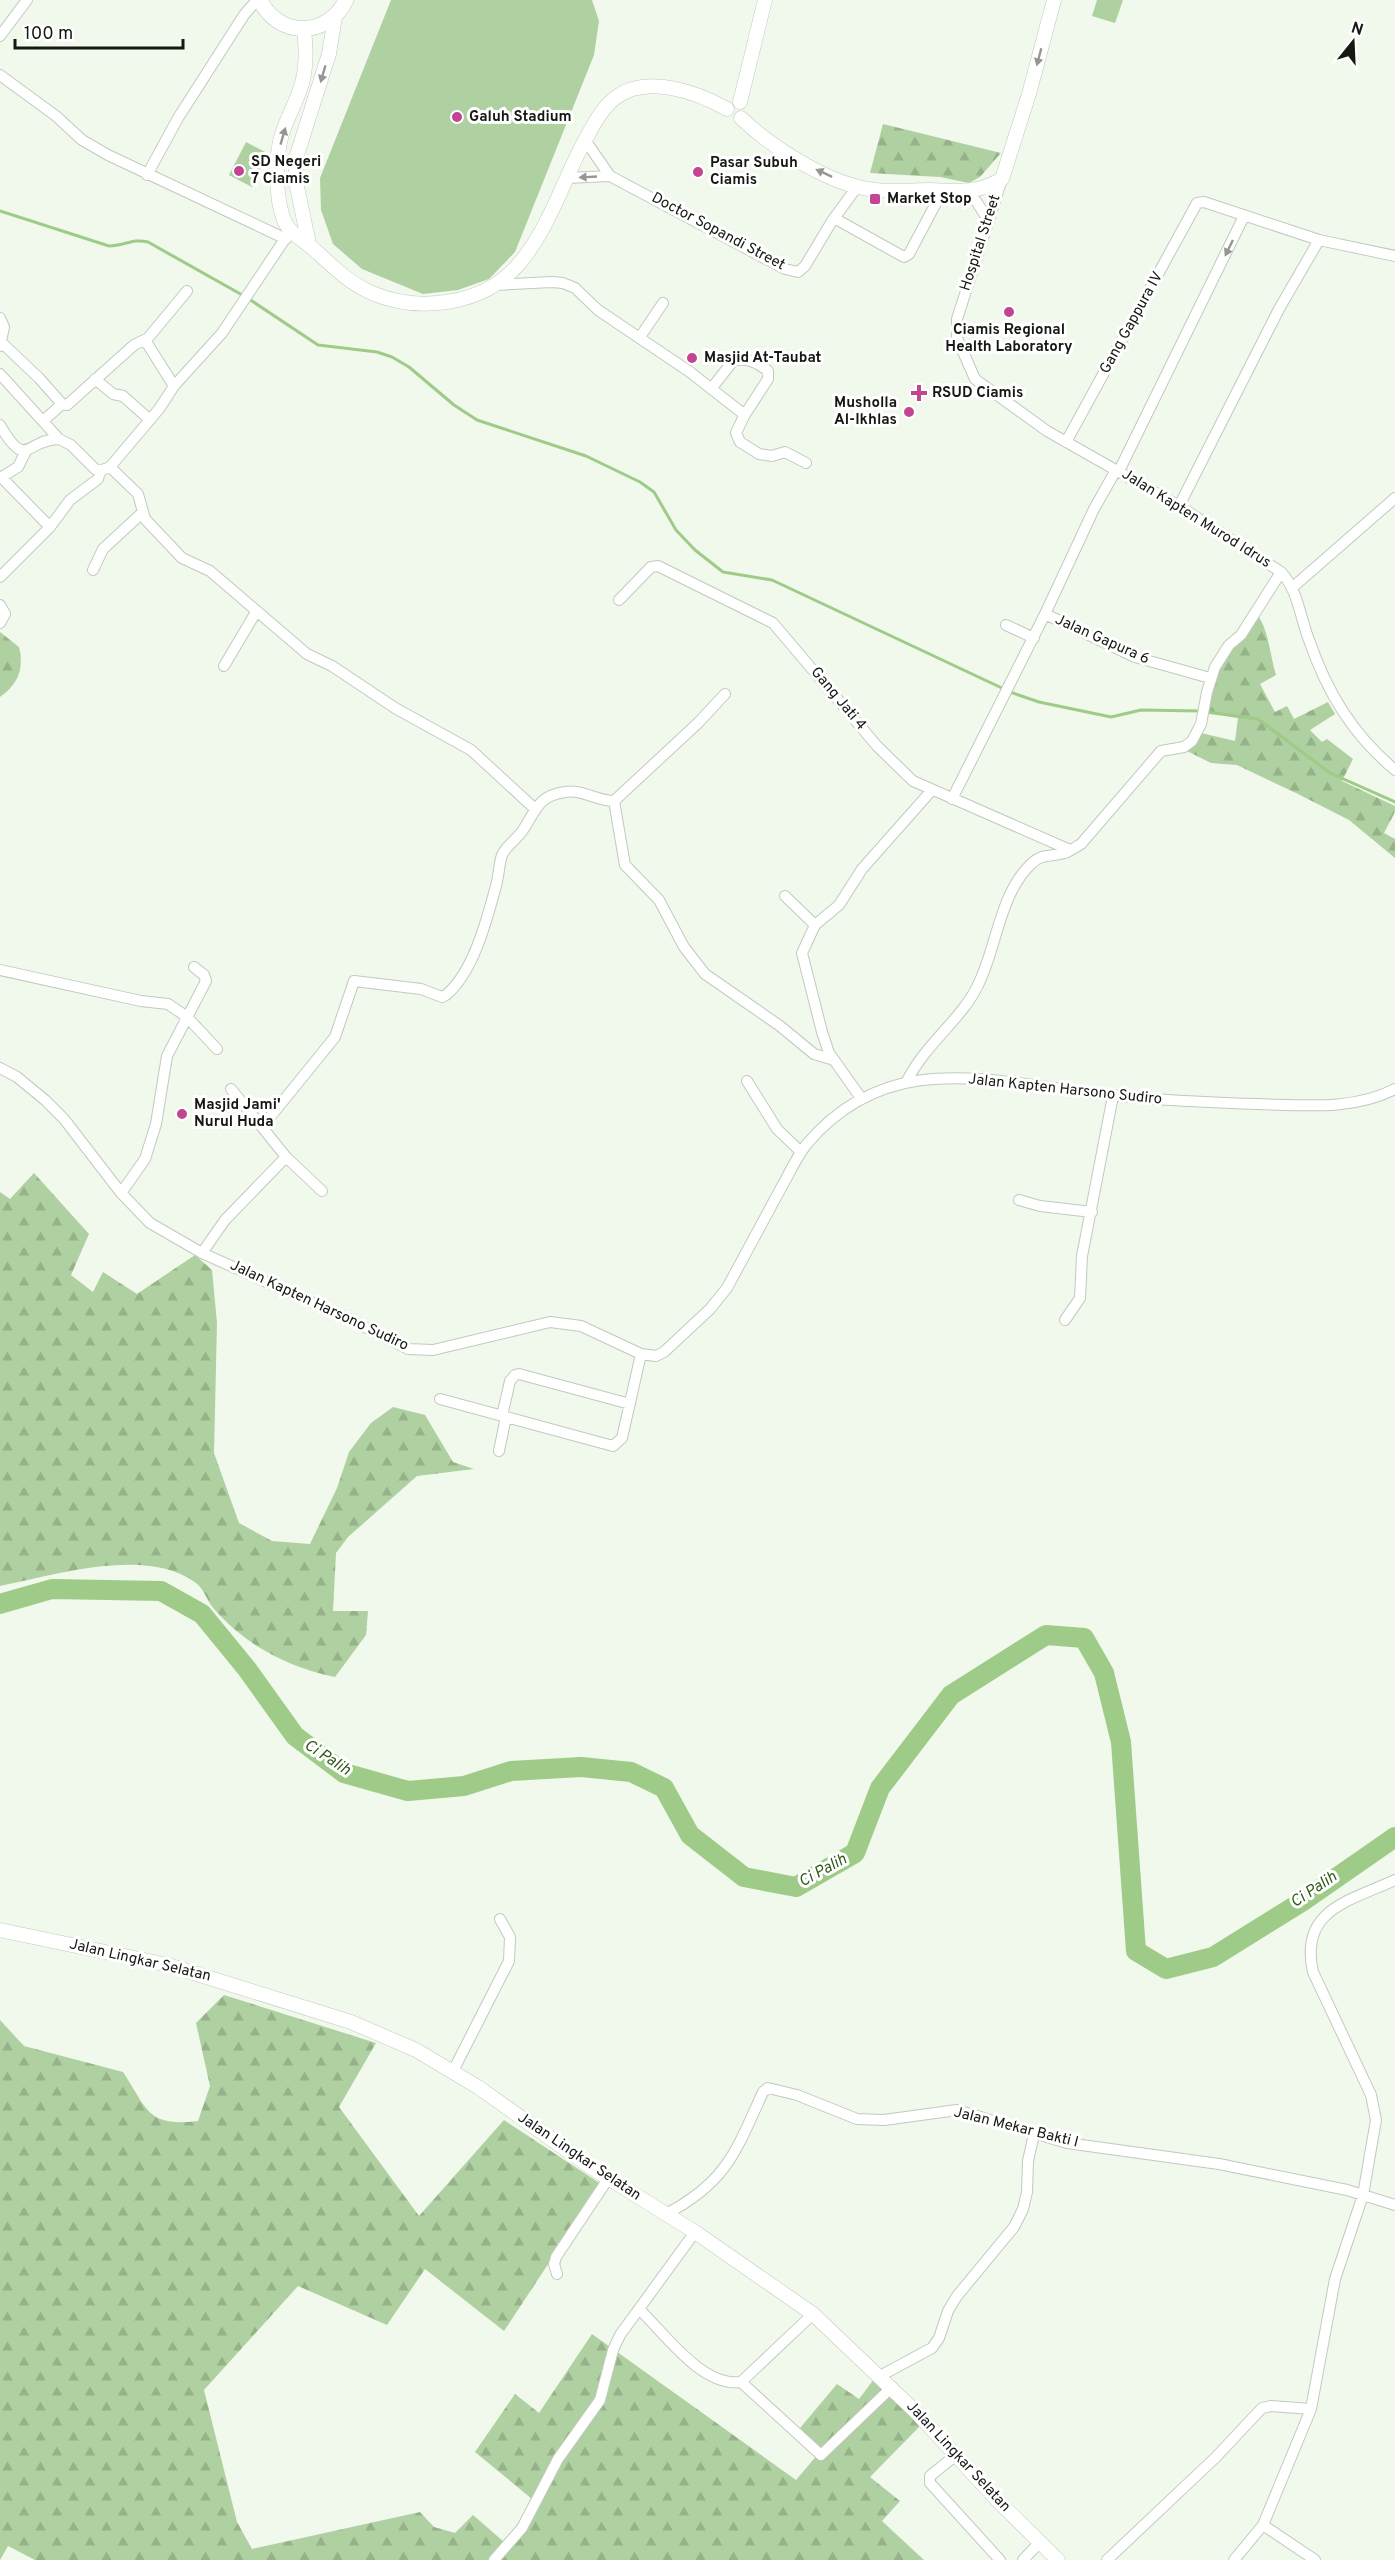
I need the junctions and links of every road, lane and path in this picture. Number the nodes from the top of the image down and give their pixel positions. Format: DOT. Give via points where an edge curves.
graph roads {
  1 [pos="27,0"];
  2 [pos="258,0"];
  3 [pos="346,0"];
  4 [pos="765,0"];
  5 [pos="1054,0"];
  6 [pos="335,17"];
  7 [pos="304,30"];
  8 [pos="0,36"];
  9 [pos="0,75"];
  10 [pos="740,102"];
  11 [pos="727,109"];
  12 [pos="741,118"];
  13 [pos="585,140"];
  14 [pos="278,158"];
  15 [pos="296,158"];
  16 [pos="147,175"];
  17 [pos="610,176"];
  18 [pos="566,178"];
  19 [pos="1002,179"];
  20 [pos="857,187"];
  21 [pos="943,190"];
  22 [pos="963,193"];
  23 [pos="1244,216"];
  24 [pos="834,218"];
  25 [pos="989,221"];
  26 [pos="288,236"];
  27 [pos="1319,240"];
  28 [pos="309,244"];
  29 [pos="1395,256"];
  30 [pos="496,285"];
  31 [pos="187,291"];
  32 [pos="663,303"];
  33 [pos="0,318"];
  34 [pos="640,337"];
  35 [pos="145,340"];
  36 [pos="1,344"];
  37 [pos="0,374"];
  38 [pos="95,379"];
  39 [pos="174,386"];
  40 [pos="711,389"];
  41 [pos="62,404"];
  42 [pos="744,416"];
  43 [pos="150,420"];
  44 [pos="43,421"];
  45 [pos="0,424"];
  46 [pos="59,439"];
  47 [pos="1066,442"];
  48 [pos="26,451"];
  49 [pos="807,463"];
  50 [pos="105,469"];
  51 [pos="1118,470"];
  52 [pos="1,478"];
  53 [pos="1395,498"];
  54 [pos="1179,506"];
  55 [pos="142,513"];
  56 [pos="50,527"];
  57 [pos="93,570"];
  58 [pos="1281,572"];
  59 [pos="0,577"];
  60 [pos="1293,587"];
  61 [pos="619,600"];
  62 [pos="0,605"];
  63 [pos="256,612"];
  64 [pos="1046,615"];
  65 [pos="0,623"];
  66 [pos="1006,625"];
  67 [pos="1034,638"];
  68 [pos="224,666"];
  69 [pos="1210,678"];
  70 [pos="725,694"];
  71 [pos="1395,770"];
  72 [pos="932,790"];
  73 [pos="952,799"];
  74 [pos="614,801"];
  75 [pos="534,808"];
  76 [pos="1070,850"];
  77 [pos="785,896"];
  78 [pos="815,925"];
  79 [pos="194,967"];
  80 [pos="0,970"];
  81 [pos="187,1017"];
  82 [pos="217,1048"];
  83 [pos="834,1060"];
  84 [pos="0,1068"];
  85 [pos="747,1081"];
  86 [pos="907,1081"];
  87 [pos="231,1089"];
  88 [pos="1395,1089"];
  89 [pos="1113,1095"];
  90 [pos="861,1098"];
  91 [pos="262,1127"];
  92 [pos="801,1152"];
  93 [pos="286,1157"];
  94 [pos="322,1191"];
  95 [pos="121,1193"];
  96 [pos="1019,1200"];
  97 [pos="1092,1212"];
  98 [pos="202,1253"];
  99 [pos="1065,1320"];
  100 [pos="640,1354"];
  101 [pos="440,1399"];
  102 [pos="630,1404"];
  103 [pos="504,1416"];
  104 [pos="499,1451"];
  105 [pos="1395,1880"];
  106 [pos="500,1919"];
  107 [pos="0,1930"];
  108 [pos="452,2073"];
  109 [pos="1034,2134"];
  110 [pos="608,2179"];
  111 [pos="1363,2195"];
  112 [pos="1395,2205"];
  113 [pos="666,2214"];
  114 [pos="695,2232"];
  115 [pos="557,2274"];
  116 [pos="639,2309"];
  117 [pos="813,2314"];
  118 [pos="880,2376"];
  119 [pos="741,2382"];
  120 [pos="892,2387"];
  121 [pos="1311,2409"];
  122 [pos="956,2455"];
  123 [pos="1263,2525"];
  124 [pos="1041,2541"];
  125 [pos="494,2560"];
  126 [pos="1000,2560"];
  127 [pos="1023,2560"];
  128 [pos="1058,2560"];
  129 [pos="1107,2560"];
  130 [pos="1234,2560"];
  131 [pos="1315,2560"];
  1 -- 8 [label="street"];
  2 -- 7 [label="main road" via="281,24"];
  2 -- 16 [label="street" via="244,15 178,118"];
  3 -- 6 [label="main road"];
  4 -- 10 [label="street"];
  5 -- 19 [label="street, Hospital Street, one-way"];
  6 -- 7 [label="main road"];
  6 -- 15 [label="street, one-way" via="328,54"];
  14 -- 7 [label="street, one-way" via="282,135 303,80"];
  9 -- 16 [label="street" via="82,140"];
  10 -- 11 [label="street" via="730,103"];
  10 -- 12 [label="street" via="745,112"];
  11 -- 12 [label="street" via="731,118"];
  11 -- 13 [label="street" via="680,90 652,86 634,89 616,97"];
  20 -- 12 [label="street, one-way" via="790,155"];
  13 -- 17 [label="street, Doctor Sopandi Street"];
  13 -- 18 [label="street"];
  14 -- 15 [label="street"];
  14 -- 26 [label="street" via="279,202"];
  15 -- 28 [label="street" via="296,182"];
  16 -- 26 [label="street"];
  17 -- 18 [label="street, one-way"];
  17 -- 24 [label="street, Doctor Sopandi Street" via="791,271 798,272 806,266"];
  18 -- 30 [label="street" via="537,240"];
  19 -- 22 [label="street"];
  19 -- 25 [label="street, Hospital Street"];
  20 -- 21 [label="street"];
  20 -- 24 [label="street, Doctor Sopandi Street"];
  21 -- 22 [label="street"];
  21 -- 24 [label="street" via="904,257"];
  22 -- 25 [label="street" via="976,201"];
  23 -- 27 [label="street"];
  23 -- 47 [label="street, Gang Gappura IV" via="1197,203"];
  23 -- 51 [label="street, Jalan Gapura 6, one-way"];
  25 -- 47 [label="street, Hospital Street" via="957,319 957,338 975,380"];
  26 -- 28 [label="street"];
  26 -- 39 [label="street" via="239,309"];
  27 -- 29 [label="street"];
  27 -- 54 [label="street"];
  28 -- 30 [label="street" via="346,278 398,302 432,304"];
  30 -- 34 [label="street" via="563,283"];
  31 -- 35 [label="street"];
  32 -- 34 [label="street"];
  33 -- 36 [label="street" via="4,327"];
  34 -- 40 [label="street"];
  35 -- 38 [label="street"];
  35 -- 39 [label="street"];
  36 -- 41 [label="street"];
  37 -- 44 [label="street"];
  38 -- 41 [label="street" via="67,405"];
  38 -- 43 [label="street" via="113,394 123,396"];
  39 -- 43 [label="street"];
  40 -- 42 [label="street"];
  40 -- 42 [label="street" via="733,361 749,360 766,369 768,379"];
  41 -- 44 [label="street"];
  42 -- 49 [label="street" via="736,433 740,442 765,456 785,453"];
  43 -- 50 [label="street"];
  44 -- 46 [label="street"];
  45 -- 48 [label="street" via="14,446"];
  46 -- 48 [label="street"];
  46 -- 50 [label="street" via="71,445 92,467"];
  47 -- 51 [label="street, Jalan Kapten Murod Idrus"];
  48 -- 52 [label="street" via="18,467"];
  50 -- 55 [label="street" via="138,494"];
  50 -- 56 [label="street" via="70,500"];
  51 -- 54 [label="street, Jalan Kapten Murod Idrus"];
  51 -- 64 [label="street, Jalan Gapura 6" via="1094,509"];
  52 -- 56 [label="street"];
  53 -- 60 [label="street"];
  54 -- 58 [label="street, Jalan Kapten Murod Idrus"];
  55 -- 57 [label="street" via="103,549"];
  55 -- 63 [label="street" via="182,558 210,571"];
  56 -- 59 [label="street"];
  58 -- 60 [label="street, Jalan Kapten Murod Idrus"];
  58 -- 69 [label="street"];
  60 -- 71 [label="street, Jalan Kapten Murod Idrus" via="1330,691 1359,736"];
  61 -- 72 [label="street, Gang Jati 4" via="651,567 658,566 770,621 877,746 908,777"];
  62 -- 65 [label="street" via="4,614"];
  63 -- 68 [label="street"];
  63 -- 75 [label="street" via="307,654 471,750"];
  64 -- 67 [label="street"];
  64 -- 69 [label="street, Jalan Gapura 6" via="1135,657"];
  66 -- 67 [label="street"];
  67 -- 73 [label="street"];
  69 -- 76 [label="street" via="1202,717 1192,741 1184,747 1161,750 1090,834"];
  70 -- 74 [label="street"];
  72 -- 73 [label="street, Gang Jati 4"];
  72 -- 78 [label="street" via="862,869 838,905"];
  73 -- 76 [label="street, Gang Jati 4"];
  74 -- 75 [label="street" via="565,792"];
  74 -- 83 [label="street" via="625,865 659,900 684,946 705,974 814,1054"];
  75 -- 91 [label="street" via="524,830 503,852 490,912 471,960 450,992 442,997 421,989 354,981 335,1037"];
  76 -- 86 [label="street" via="1039,857 1018,881 1007,901 978,987 927,1049"];
  77 -- 78 [label="street"];
  78 -- 83 [label="street" via="802,953 823,1038"];
  79 -- 81 [label="street" via="206,981"];
  80 -- 81 [label="street" via="168,1004"];
  81 -- 82 [label="street"];
  81 -- 95 [label="street" via="167,1056 156,1124 145,1159"];
  83 -- 90 [label="street"];
  84 -- 95 [label="street, Jalan Kapten Harsono Sudiro" via="36,1092 64,1119"];
  85 -- 92 [label="street" via="777,1129"];
  86 -- 89 [label="street, Jalan Kapten Harsono Sudiro" via="999,1079"];
  86 -- 90 [label="street, Jalan Kapten Harsono Sudiro"];
  87 -- 91 [label="street"];
  88 -- 89 [label="street, Jalan Kapten Harsono Sudiro" via="1355,1102 1314,1106 1198,1104"];
  89 -- 97 [label="street"];
  90 -- 92 [label="street, Jalan Kapten Harsono Sudiro"];
  91 -- 93 [label="street"];
  92 -- 100 [label="street, Jalan Kapten Harsono Sudiro" via="727,1288 664,1352 656,1356"];
  93 -- 94 [label="street"];
  93 -- 98 [label="street" via="225,1220"];
  95 -- 98 [label="street, Jalan Kapten Harsono Sudiro" via="150,1223"];
  96 -- 97 [label="street"];
  97 -- 99 [label="street" via="1082,1256 1079,1302"];
  98 -- 100 [label="street, Jalan Kapten Harsono Sudiro" via="408,1349 433,1350 550,1323 581,1326"];
  100 -- 102 [label="street"];
  101 -- 103 [label="street"];
  102 -- 103 [label="street" via="622,1438 613,1446"];
  102 -- 103 [label="street" via="515,1375 510,1381"];
  103 -- 104 [label="street"];
  105 -- 111 [label="street" via="1326,1912 1316,1926 1311,1953 1313,1972 1374,2108 1376,2120"];
  106 -- 108 [label="street" via="510,1937 509,1961"];
  107 -- 108 [label="street, Jalan Lingkar Selatan" via="168,1965 319,2011 387,2036"];
  108 -- 110 [label="street, Jalan Lingkar Selatan"];
  109 -- 111 [label="street, Jalan Mekar Bakti I" via="1067,2143 1219,2164"];
  109 -- 113 [label="street, Jalan Mekar Bakti I" via="957,2110 884,2120 857,2119 768,2088 762,2092 722,2173 691,2201"];
  109 -- 118 [label="street" via="1027,2192 1014,2227 957,2296 932,2348"];
  110 -- 113 [label="street, Jalan Lingkar Selatan"];
  110 -- 115 [label="street" via="556,2257"];
  111 -- 112 [label="street, Jalan Mekar Bakti I"];
  111 -- 121 [label="street" via="1335,2279"];
  113 -- 114 [label="street, Jalan Lingkar Selatan"];
  114 -- 116 [label="street"];
  114 -- 117 [label="street, Jalan Lingkar Selatan"];
  116 -- 119 [label="street" via="698,2368 728,2384"];
  116 -- 125 [label="street" via="613,2349 600,2400 558,2459 522,2528"];
  117 -- 118 [label="street, Jalan Lingkar Selatan"];
  117 -- 119 [label="street"];
  118 -- 120 [label="street, Jalan Lingkar Selatan"];
  119 -- 120 [label="street" via="821,2456"];
  120 -- 122 [label="street, Jalan Lingkar Selatan"];
  121 -- 123 [label="street"];
  121 -- 129 [label="street" via="1262,2408"];
  122 -- 124 [label="street, Jalan Lingkar Selatan"];
  122 -- 126 [label="street" via="930,2476 930,2483"];
  123 -- 130 [label="street"];
  123 -- 131 [label="street"];
  124 -- 127 [label="street"];
  124 -- 128 [label="street, Jalan Lingkar Selatan"];
}
